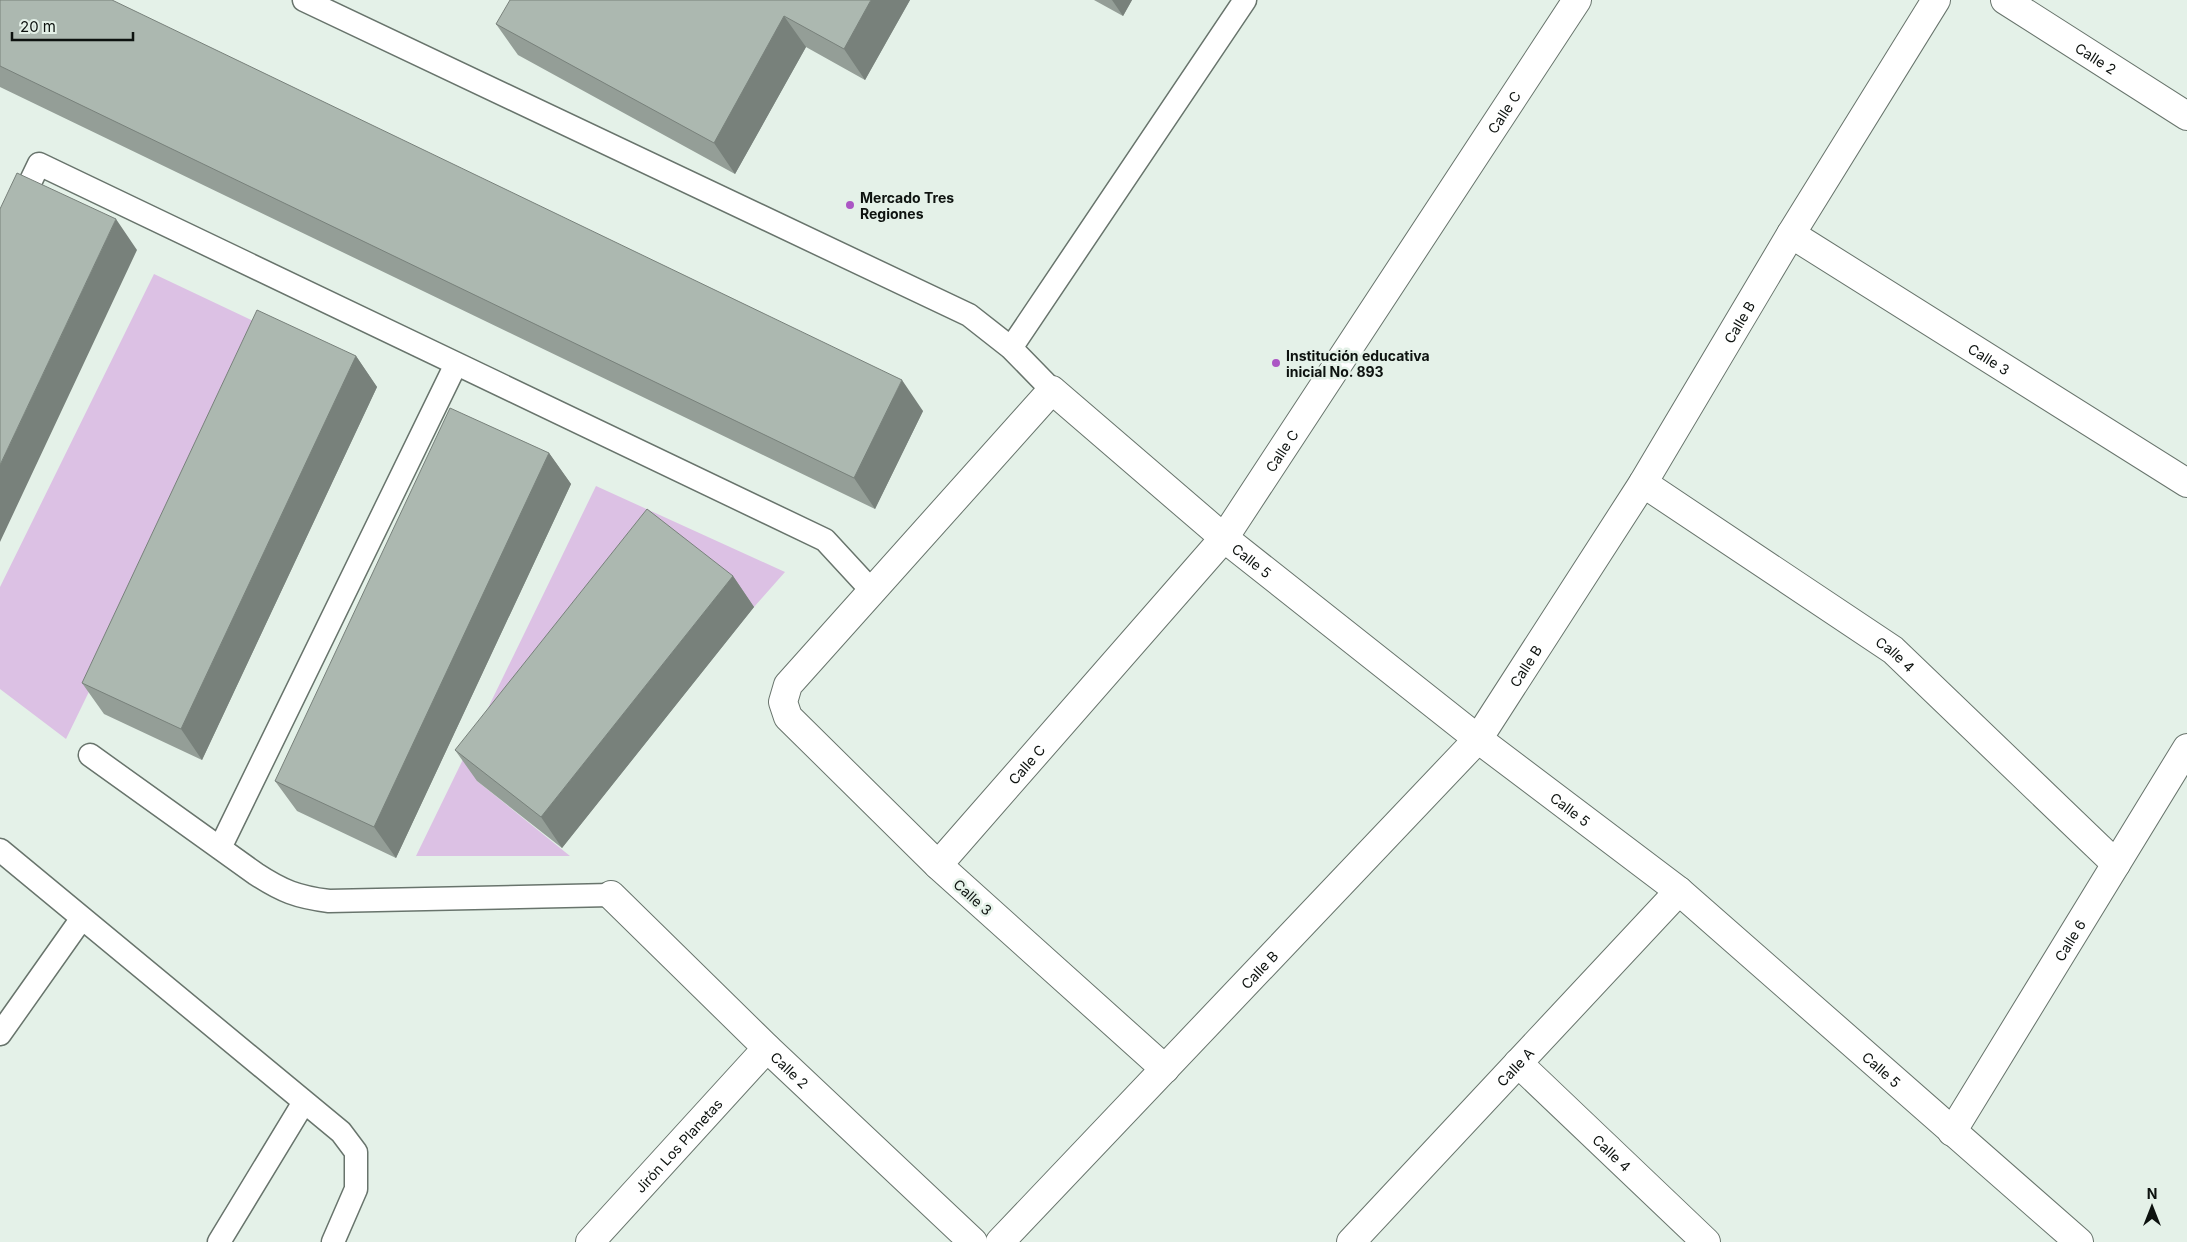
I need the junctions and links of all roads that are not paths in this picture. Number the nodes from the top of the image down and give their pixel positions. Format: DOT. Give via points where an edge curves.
graph roads {
  1 [pos="304,0"];
  2 [pos="1245,0"];
  3 [pos="1577,0"];
  4 [pos="1936,0"];
  5 [pos="2005,0"];
  6 [pos="2187,116"];
  7 [pos="1791,234"];
  8 [pos="0,245"];
  9 [pos="1011,348"];
  10 [pos="456,364"];
  11 [pos="1052,390"];
  12 [pos="1644,483"];
  13 [pos="2187,483"];
  14 [pos="1224,538"];
  15 [pos="873,592"];
  16 [pos="1478,739"];
  17 [pos="2187,748"];
  18 [pos="90,755"];
  19 [pos="220,848"];
  20 [pos="0,850"];
  21 [pos="2116,864"];
  22 [pos="938,865"];
  23 [pos="1679,891"];
  24 [pos="611,895"];
  25 [pos="82,918"];
  26 [pos="0,1034"];
  27 [pos="767,1048"];
  28 [pos="1518,1063"];
  29 [pos="1165,1069"];
  30 [pos="304,1102"];
  31 [pos="1952,1132"];
  32 [pos="219,1242"];
  33 [pos="333,1242"];
  34 [pos="590,1242"];
  35 [pos="973,1242"];
  36 [pos="1000,1242"];
  37 [pos="1351,1242"];
  38 [pos="1706,1242"];
  39 [pos="2079,1242"];
  1 -- 9 [label="lane" via="902,281 969,314"];
  2 -- 9 [label="lane"];
  3 -- 14 [label="street, Calle C"];
  4 -- 7 [label="street, Calle B"];
  5 -- 6 [label="street, Calle 2"];
  7 -- 12 [label="street, Calle B"];
  7 -- 13 [label="street, Calle 3"];
  8 -- 10 [label="lane" via="39,164"];
  9 -- 11 [label="lane"];
  10 -- 15 [label="lane" via="825,540"];
  10 -- 19 [label="lane"];
  11 -- 14 [label="street, Calle 5"];
  11 -- 15 [label="street"];
  12 -- 16 [label="street, Calle B"];
  12 -- 21 [label="street, Calle 4" via="1893,650"];
  14 -- 16 [label="street, Calle 5"];
  14 -- 22 [label="street, Calle C"];
  15 -- 22 [label="street, Calle 3" via="788,685 783,702 788,717"];
  16 -- 23 [label="street, Calle 5"];
  16 -- 29 [label="street, Calle B"];
  17 -- 21 [label="street, Calle 6"];
  18 -- 19 [label="lane"];
  19 -- 24 [label="lane" via="280,890 304,898 329,901"];
  20 -- 25 [label="lane"];
  21 -- 31 [label="street, Calle 6"];
  22 -- 29 [label="street, Calle 3"];
  23 -- 28 [label="street, Calle A"];
  23 -- 31 [label="street, Calle 5"];
  24 -- 27 [label="street, Calle 2"];
  25 -- 26 [label="lane"];
  25 -- 30 [label="lane"];
  27 -- 34 [label="street, Jirón Los Planetas"];
  27 -- 35 [label="street, Calle 2"];
  28 -- 37 [label="street, Calle A"];
  28 -- 38 [label="street, Calle 4"];
  29 -- 36 [label="street, Calle B"];
  30 -- 32 [label="lane"];
  30 -- 33 [label="lane" via="341,1132 356,1152 356,1189"];
  31 -- 39 [label="street, Calle 5"];
}
